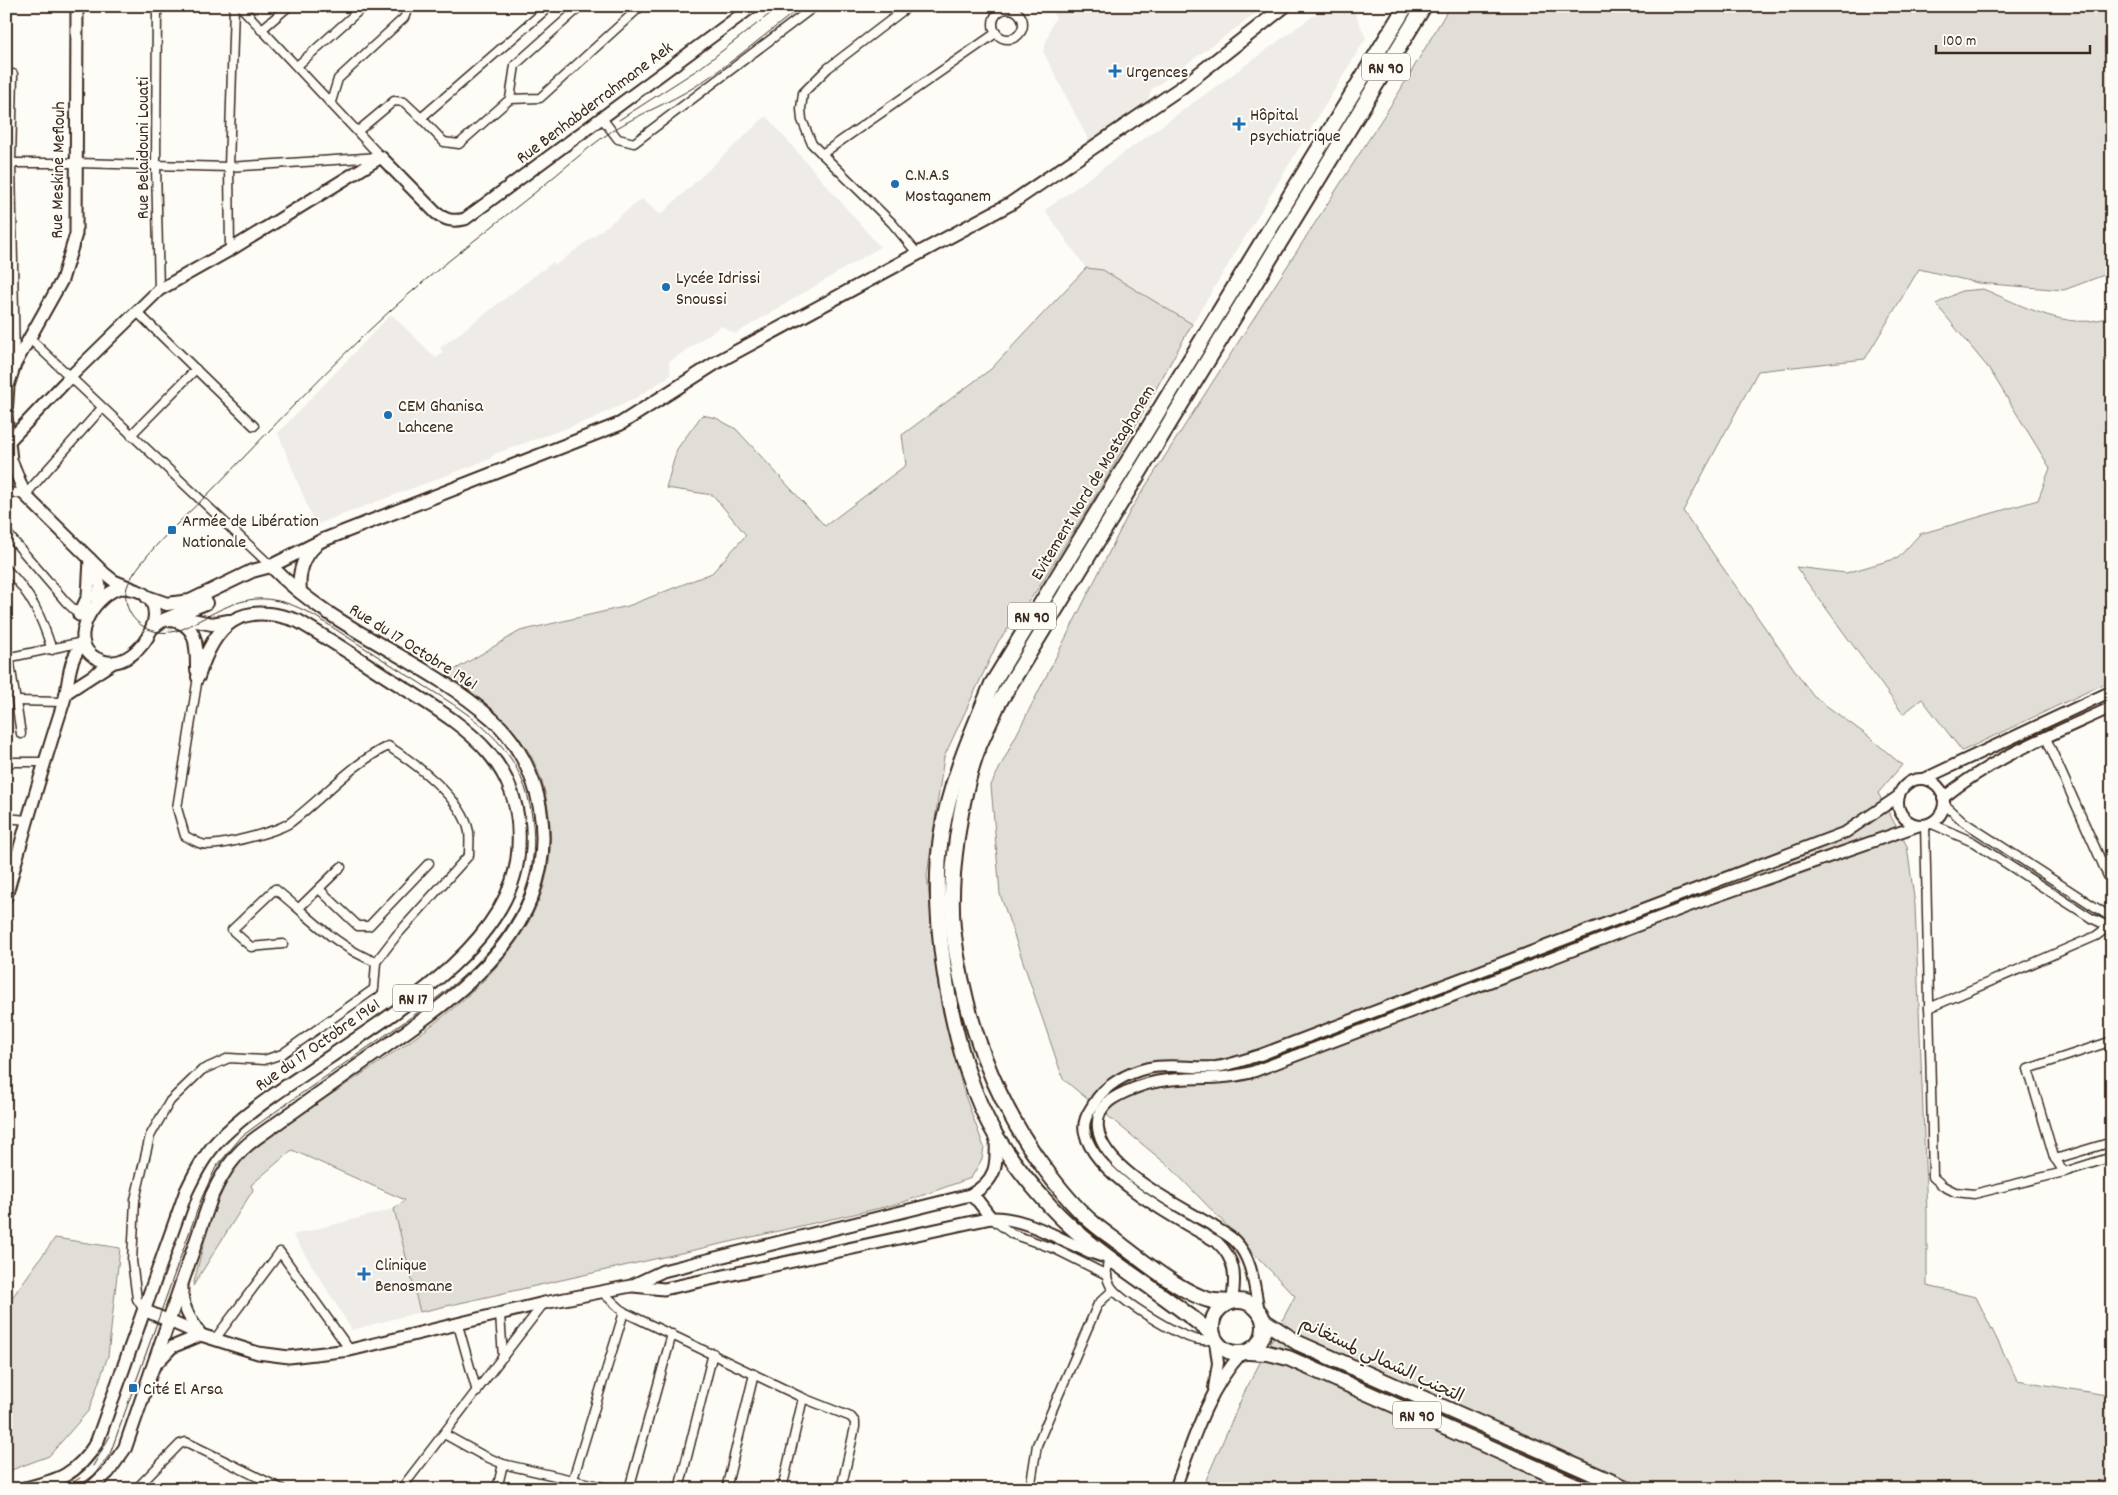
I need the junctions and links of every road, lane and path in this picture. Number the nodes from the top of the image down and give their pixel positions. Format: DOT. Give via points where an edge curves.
graph roads {
  1 [pos="77,6"];
  2 [pos="157,6"];
  3 [pos="234,6"];
  4 [pos="240,6"];
  5 [pos="289,6"];
  6 [pos="364,6"];
  7 [pos="410,6"];
  8 [pos="551,6"];
  9 [pos="640,6"];
  10 [pos="753,6"];
  11 [pos="815,6"];
  12 [pos="909,6"];
  13 [pos="990,6"];
  14 [pos="1285,6"];
  15 [pos="1406,6"];
  16 [pos="1424,6"];
  17 [pos="580,7"];
  18 [pos="997,14"];
  19 [pos="261,30"];
  20 [pos="996,33"];
  21 [pos="297,66"];
  22 [pos="13,74"];
  23 [pos="510,100"];
  24 [pos="331,102"];
  25 [pos="601,117"];
  26 [pos="421,118"];
  27 [pos="358,131"];
  28 [pos="822,154"];
  29 [pos="380,157"];
  30 [pos="8,163"];
  31 [pos="77,163"];
  32 [pos="156,166"];
  33 [pos="229,167"];
  34 [pos="230,250"];
  35 [pos="916,253"];
  36 [pos="159,290"];
  37 [pos="136,311"];
  38 [pos="29,338"];
  39 [pos="15,364"];
  40 [pos="196,369"];
  41 [pos="70,377"];
  42 [pos="102,408"];
  43 [pos="254,426"];
  44 [pos="131,435"];
  45 [pos="8,442"];
  46 [pos="6,490"];
  47 [pos="26,495"];
  48 [pos="6,532"];
  49 [pos="323,540"];
  50 [pos="90,559"];
  51 [pos="271,566"];
  52 [pos="6,569"];
  53 [pos="131,588"];
  54 [pos="300,592"];
  55 [pos="148,597"];
  56 [pos="96,603"];
  57 [pos="82,617"];
  58 [pos="169,619"];
  59 [pos="230,621"];
  60 [pos="152,628"];
  61 [pos="83,643"];
  62 [pos="52,650"];
  63 [pos="8,657"];
  64 [pos="114,662"];
  65 [pos="198,677"];
  66 [pos="2112,691"];
  67 [pos="65,698"];
  68 [pos="16,701"];
  69 [pos="2112,706"];
  70 [pos="21,734"];
  71 [pos="2046,738"];
  72 [pos="6,762"];
  73 [pos="43,762"];
  74 [pos="1924,780"];
  75 [pos="1899,796"];
  76 [pos="1943,801"];
  77 [pos="6,818"];
  78 [pos="27,820"];
  79 [pos="1925,824"];
  80 [pos="428,864"];
  81 [pos="341,867"];
  82 [pos="2112,885"];
  83 [pos="319,889"];
  84 [pos="6,896"];
  85 [pos="299,908"];
  86 [pos="2112,918"];
  87 [pos="2109,927"];
  88 [pos="283,944"];
  89 [pos="376,962"];
  90 [pos="1929,1008"];
  91 [pos="2112,1041"];
  92 [pos="996,1136"];
  93 [pos="2112,1142"];
  94 [pos="2112,1157"];
  95 [pos="2056,1159"];
  96 [pos="2064,1172"];
  97 [pos="970,1195"];
  98 [pos="991,1218"];
  99 [pos="1108,1258"];
  100 [pos="1106,1274"];
  101 [pos="182,1285"];
  102 [pos="631,1286"];
  103 [pos="1113,1290"];
  104 [pos="601,1291"];
  105 [pos="1232,1302"];
  106 [pos="544,1303"];
  107 [pos="144,1310"];
  108 [pos="624,1312"];
  109 [pos="500,1315"];
  110 [pos="1261,1316"];
  111 [pos="169,1322"];
  112 [pos="458,1325"];
  113 [pos="672,1334"];
  114 [pos="201,1335"];
  115 [pos="1214,1338"];
  116 [pos="215,1340"];
  117 [pos="350,1350"];
  118 [pos="713,1353"];
  119 [pos="1244,1353"];
  120 [pos="503,1358"];
  121 [pos="154,1366"];
  122 [pos="754,1374"];
  123 [pos="477,1392"];
  124 [pos="1214,1394"];
  125 [pos="803,1398"];
  126 [pos="444,1434"];
  127 [pos="503,1464"];
  128 [pos="572,1479"];
  129 [pos="22,1489"];
  130 [pos="90,1489"];
  131 [pos="136,1489"];
  132 [pos="282,1489"];
  133 [pos="401,1489"];
  134 [pos="497,1489"];
  135 [pos="570,1489"];
  136 [pos="612,1489"];
  137 [pos="629,1489"];
  138 [pos="679,1489"];
  139 [pos="726,1489"];
  140 [pos="782,1489"];
  141 [pos="841,1489"];
  142 [pos="1030,1489"];
  143 [pos="1174,1489"];
  144 [pos="1584,1489"];
  145 [pos="1628,1489"];
  1 -- 31 [label="main road, Rue Meskine Meflouh"];
  2 -- 32 [label="street, Rue Belaidouni Louati"];
  3 -- 33 [label="street"];
  4 -- 19 [label="street"];
  5 -- 19 [label="street"];
  6 -- 21 [label="street"];
  7 -- 24 [label="street" via="404,18 338,79"];
  8 -- 17 [label="street"];
  8 -- 26 [label="street"];
  9 -- 23 [label="street" via="540,98"];
  10 -- 25 [label="main road, Rue Benhabderrahmane Aek"];
  11 -- 25 [label="street" via="634,143 618,139"];
  12 -- 28 [label="street" via="828,68 803,93 802,120 812,144"];
  13 -- 18 [label="street"];
  14 -- 35 [label="main road" via="1193,78 1068,166 1010,204"];
  15 -- 92 [label="highway, Evitement Nord de Mostaghanem / RN 90" via="1029,620 992,684 969,738 941,838 938,883 940,933 946,984 960,1044"];
  16 -- 105 [label="highway, Evitement Nord de Mostaghanem / RN 90" via="998,704 979,747 966,794 954,874 953,927 974,1032 994,1084 1033,1153 1058,1186 1113,1239 1196,1294 1210,1300"];
  17 -- 23 [label="street" via="515,65"];
  18 -- 20 [label="street" via="993,23"];
  18 -- 20 [label="street" via="1005,9 1014,10 1022,17 1023,27 1018,35 1009,39"];
  19 -- 21 [label="street"];
  20 -- 28 [label="street"];
  21 -- 24 [label="street"];
  22 -- 30 [label="street"];
  23 -- 26 [label="street" via="459,144 444,142"];
  24 -- 27 [label="street"];
  25 -- 29 [label="main road, Rue Benhabderrahmane Aek" via="472,215 455,222 436,213"];
  26 -- 27 [label="street" via="404,102 394,101"];
  27 -- 29 [label="street"];
  28 -- 35 [label="street" via="892,223"];
  29 -- 33 [label="street"];
  29 -- 34 [label="main road"];
  30 -- 31 [label="street"];
  30 -- 39 [label="street"];
  31 -- 32 [label="street"];
  31 -- 38 [label="main road, Rue Meskine Meflouh" via="76,234 72,253 62,280"];
  32 -- 33 [label="street"];
  32 -- 36 [label="street, Rue Belaidouni Louati"];
  33 -- 34 [label="street"];
  34 -- 36 [label="main road"];
  35 -- 49 [label="main road" via="712,365 620,424"];
  36 -- 37 [label="main road"];
  37 -- 40 [label="street"];
  37 -- 41 [label="main road"];
  38 -- 39 [label="main road, Rue Meskine Meflouh"];
  38 -- 41 [label="street"];
  39 -- 45 [label="main road, Rue Meskine Meflouh" via="8,386"];
  40 -- 43 [label="street"];
  40 -- 44 [label="street"];
  41 -- 42 [label="street"];
  41 -- 45 [label="main road"];
  42 -- 44 [label="street"];
  42 -- 47 [label="street"];
  44 -- 51 [label="street"];
  45 -- 47 [label="main road, Rue Meskine Meflouh" via="11,460"];
  46 -- 47 [label="street"];
  47 -- 50 [label="main road, Rue Meskine Meflouh"];
  48 -- 57 [label="street"];
  49 -- 51 [label="main road"];
  49 -- 54 [label="main road" via="301,569"];
  50 -- 53 [label="main road, Rue Meskine Meflouh" via="109,578"];
  50 -- 56 [label="main road, Rue Meskine Meflouh" via="100,582"];
  50 -- 57 [label="main road" via="88,596"];
  51 -- 54 [label="main road, Rue du 17 Octobre 1961 / RN 17"];
  51 -- 55 [label="main road" via="252,571 182,604 167,604"];
  51 -- 58 [label="main road" via="256,578"];
  52 -- 62 [label="street" via="36,605"];
  53 -- 55 [label="main road"];
  53 -- 56 [label="main road" via="111,591"];
  54 -- 101 [label="main road, Rue du 17 Octobre 1961 / RN 17" via="319,608 462,695 494,720 518,750 534,783 542,821 542,863 526,913 507,942 480,973 424,1020 236,1154 212,1194"];
  55 -- 60 [label="main road" via="154,608"];
  56 -- 57 [label="main road"];
  57 -- 61 [label="main road"];
  58 -- 59 [label="main road, Rue du 17 Octobre 1961" via="212,624"];
  58 -- 60 [label="main road"];
  58 -- 65 [label="main road" via="179,621 195,636"];
  59 -- 65 [label="main road" via="214,638"];
  59 -- 107 [label="main road, Rue du 17 Octobre 1961 / RN 17" via="259,613 298,621 464,727 490,752 507,782 516,811 518,860 509,892 497,914 455,965 423,991 251,1111 214,1145 195,1172 186,1192"];
  60 -- 64 [label="main road" via="136,650"];
  61 -- 62 [label="street"];
  61 -- 64 [label="main road" via="96,658"];
  61 -- 67 [label="main road" via="72,660"];
  62 -- 63 [label="street"];
  63 -- 68 [label="street"];
  64 -- 67 [label="main road"];
  65 -- 89 [label="street" via="177,808 185,836 203,845 258,836 290,823 366,757 388,746 412,761 456,805 469,831 469,855"];
  66 -- 74 [label="street"];
  67 -- 68 [label="street"];
  67 -- 73 [label="main road"];
  68 -- 70 [label="street"];
  69 -- 71 [label="street"];
  71 -- 76 [label="street" via="1977,772"];
  71 -- 82 [label="street"];
  72 -- 73 [label="street"];
  73 -- 78 [label="main road"];
  74 -- 75 [label="street" via="1905,785"];
  74 -- 76 [label="street" via="1936,786"];
  75 -- 79 [label="street" via="1902,816"];
  75 -- 105 [label="street" via="1846,832 1260,1055 1217,1067 1150,1068 1110,1084 1096,1098 1085,1118 1084,1132 1092,1151 1132,1189 1227,1251 1235,1272"];
  76 -- 79 [label="street" via="1939,815"];
  76 -- 86 [label="street" via="1964,822"];
  77 -- 78 [label="street"];
  78 -- 84 [label="main road"];
  79 -- 87 [label="street" via="1973,842"];
  79 -- 90 [label="street"];
  79 -- 110 [label="street" via="1697,903 1255,1071 1228,1078 1151,1082 1112,1098 1098,1118 1099,1137 1104,1147 1134,1176 1234,1240 1248,1261"];
  80 -- 83 [label="street" via="369,926 358,926"];
  81 -- 83 [label="street"];
  83 -- 85 [label="street"];
  85 -- 88 [label="street" via="275,889 232,930 251,947"];
  85 -- 89 [label="street" via="329,936 357,955"];
  86 -- 87 [label="street"];
  87 -- 90 [label="street" via="2089,939"];
  89 -- 107 [label="street" via="374,989 282,1054 264,1060 229,1058 202,1070 170,1102 150,1136 135,1200 132,1261 137,1298"];
  90 -- 96 [label="street" via="1933,1177 1955,1192 1974,1194"];
  91 -- 95 [label="street" via="2028,1069"];
  92 -- 97 [label="main road" via="997,1159 992,1177"];
  92 -- 99 [label="highway, Evitement Nord de Mostaghanem / RN 90" via="1050,1205 1080,1236"];
  93 -- 95 [label="street"];
  94 -- 96 [label="street"];
  95 -- 96 [label="street"];
  97 -- 98 [label="main road"];
  97 -- 102 [label="main road" via="663,1271"];
  98 -- 99 [label="main road" via="1029,1224 1087,1252"];
  98 -- 100 [label="street" via="1012,1234 1055,1249"];
  98 -- 102 [label="main road" via="664,1289"];
  99 -- 100 [label="street"];
  99 -- 115 [label="highway, Evitement Nord de Mostaghanem / RN 90" via="1181,1307"];
  100 -- 103 [label="street"];
  101 -- 111 [label="main road, Rue du 17 Octobre 1961 / RN 17"];
  101 -- 114 [label="main road" via="181,1296 187,1314"];
  102 -- 104 [label="main road"];
  103 -- 115 [label="street" via="1171,1329 1193,1339"];
  103 -- 142 [label="street" via="1098,1304 1038,1445"];
  104 -- 106 [label="main road"];
  104 -- 108 [label="street"];
  105 -- 110 [label="highway" via="1247,1302"];
  105 -- 115 [label="highway" via="1215,1314 1211,1327"];
  106 -- 109 [label="main road"];
  106 -- 120 [label="street"];
  107 -- 111 [label="main road"];
  107 -- 129 [label="main road, Rue du 17 Octobre 1961 / RN 17" via="97,1442 89,1456 62,1477"];
  108 -- 113 [label="street"];
  108 -- 128 [label="street"];
  109 -- 112 [label="main road"];
  109 -- 120 [label="street"];
  110 -- 119 [label="highway" via="1263,1336 1260,1343"];
  110 -- 145 [label="highway, التجنب الشمالي لمستغانم / RN 90" via="1298,1344"];
  111 -- 114 [label="main road"];
  111 -- 121 [label="main road, Rue du 17 Octobre 1961 / RN 17"];
  112 -- 117 [label="main road"];
  112 -- 123 [label="street"];
  113 -- 118 [label="street"];
  113 -- 137 [label="street"];
  114 -- 116 [label="main road"];
  114 -- 121 [label="main road" via="172,1347"];
  115 -- 119 [label="highway" via="1226,1351"];
  115 -- 124 [label="street" via="1218,1363"];
  116 -- 117 [label="main road" via="258,1353 289,1357"];
  116 -- 117 [label="street" via="280,1252"];
  118 -- 122 [label="street"];
  118 -- 138 [label="street"];
  119 -- 124 [label="street" via="1229,1367"];
  119 -- 144 [label="highway, RN 90" via="1268,1353 1288,1358"];
  120 -- 123 [label="street"];
  121 -- 130 [label="main road, Rue du 17 Octobre 1961 / RN 17" via="125,1448 108,1472"];
  122 -- 125 [label="street"];
  122 -- 139 [label="street"];
  123 -- 126 [label="street"];
  124 -- 143 [label="street"];
  125 -- 140 [label="street"];
  125 -- 141 [label="street" via="855,1422"];
  126 -- 127 [label="street"];
  126 -- 133 [label="street"];
  127 -- 128 [label="street"];
  127 -- 134 [label="street"];
  128 -- 135 [label="street"];
  128 -- 136 [label="street"];
  131 -- 132 [label="street" via="180,1444 186,1442"];
}
